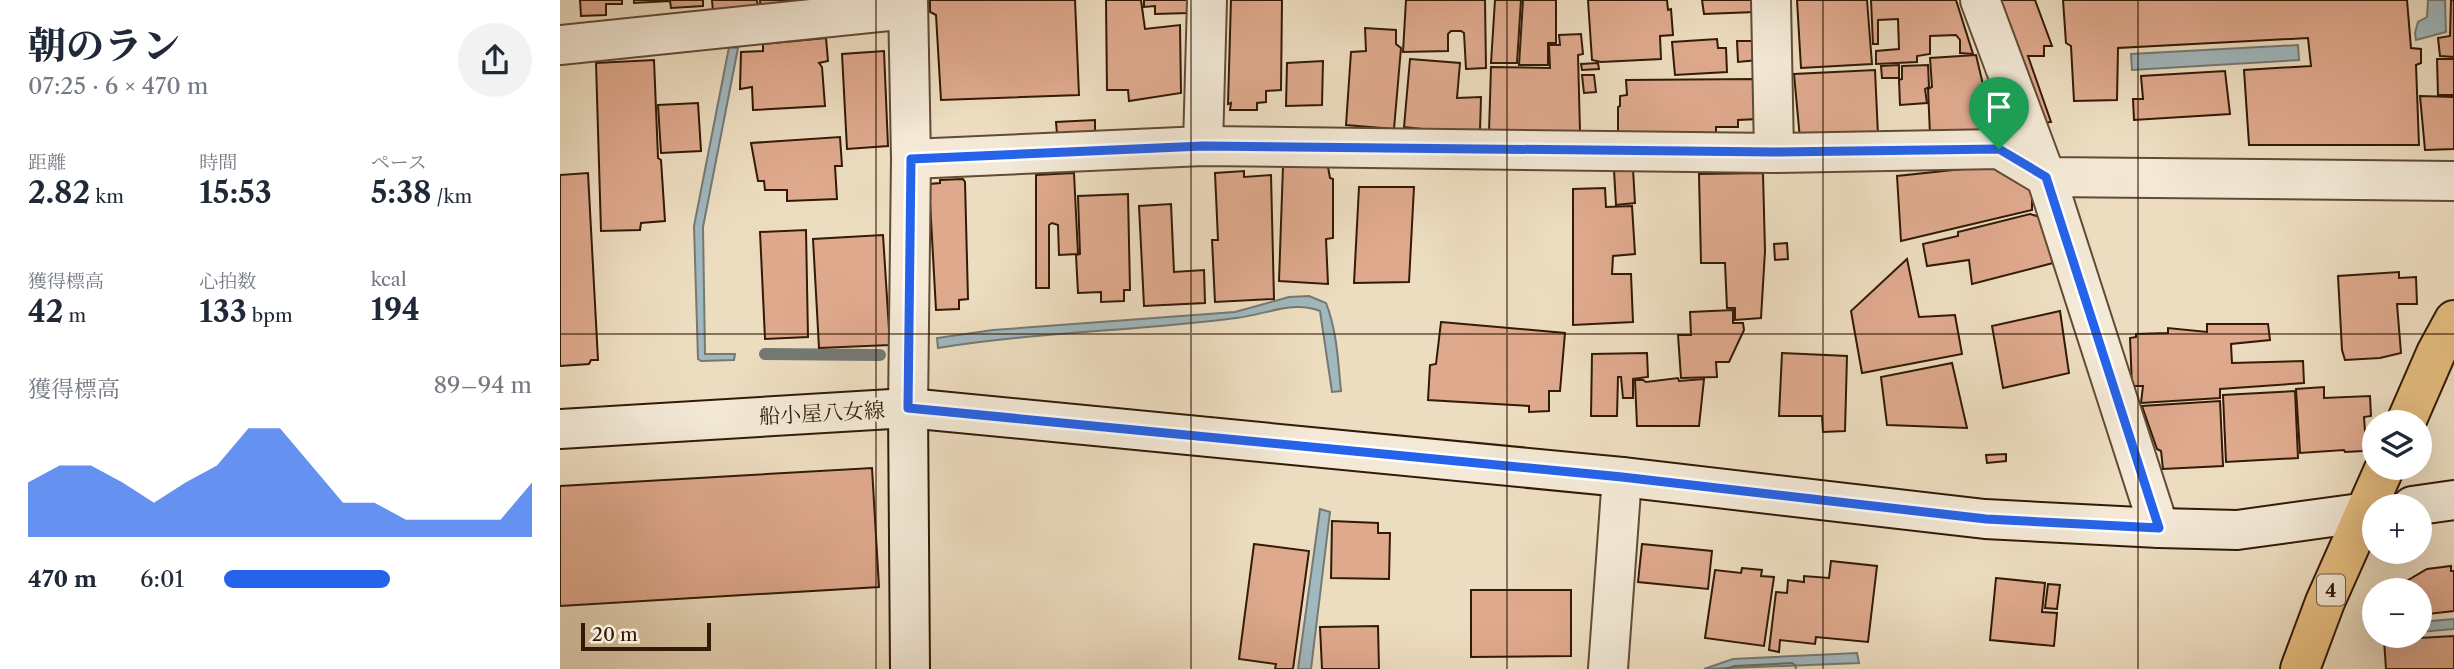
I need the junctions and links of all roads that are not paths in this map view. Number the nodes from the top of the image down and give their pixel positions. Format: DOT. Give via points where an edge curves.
graph roads {
  1 [pos="1207,0"];
  2 [pos="1771,0"];
  3 [pos="1980,0"];
  4 [pos="908,4"];
  5 [pos="560,45"];
  6 [pos="1203,146"];
  7 [pos="1774,152"];
  8 [pos="911,159"];
  9 [pos="2046,177"];
  10 [pos="2454,181"];
  11 [pos="2454,320"];
  12 [pos="908,408"];
  13 [pos="2411,410"];
  14 [pos="560,429"];
  15 [pos="1622,477"];
  16 [pos="2454,500"];
  17 [pos="2432,503"];
  18 [pos="2362,512"];
  19 [pos="2362,527"];
  20 [pos="2159,528"];
  21 [pos="910,669"];
  22 [pos="1608,669"];
  23 [pos="2300,669"];
  1 -- 6 [label="street"];
  2 -- 7 [label="street"];
  3 -- 9 [label="street"];
  4 -- 5 [label="street"];
  4 -- 8 [label="street"];
  6 -- 7 [label="street"];
  6 -- 8 [label="street"];
  7 -- 9 [label="street" via="1999,149"];
  8 -- 12 [label="street"];
  9 -- 10 [label="street"];
  9 -- 20 [label="street"];
  11 -- 13 [label="main road"];
  12 -- 14 [label="street, 船小屋八女線"];
  12 -- 15 [label="street"];
  12 -- 21 [label="street, 船小屋八女線"];
  15 -- 20 [label="street" via="1986,519"];
  15 -- 22 [label="street"];
  16 -- 17 [label="street"];
  18 -- 20 [label="street" via="2237,530"];
  19 -- 23 [label="main road, 4" via="2325,602"];
}
